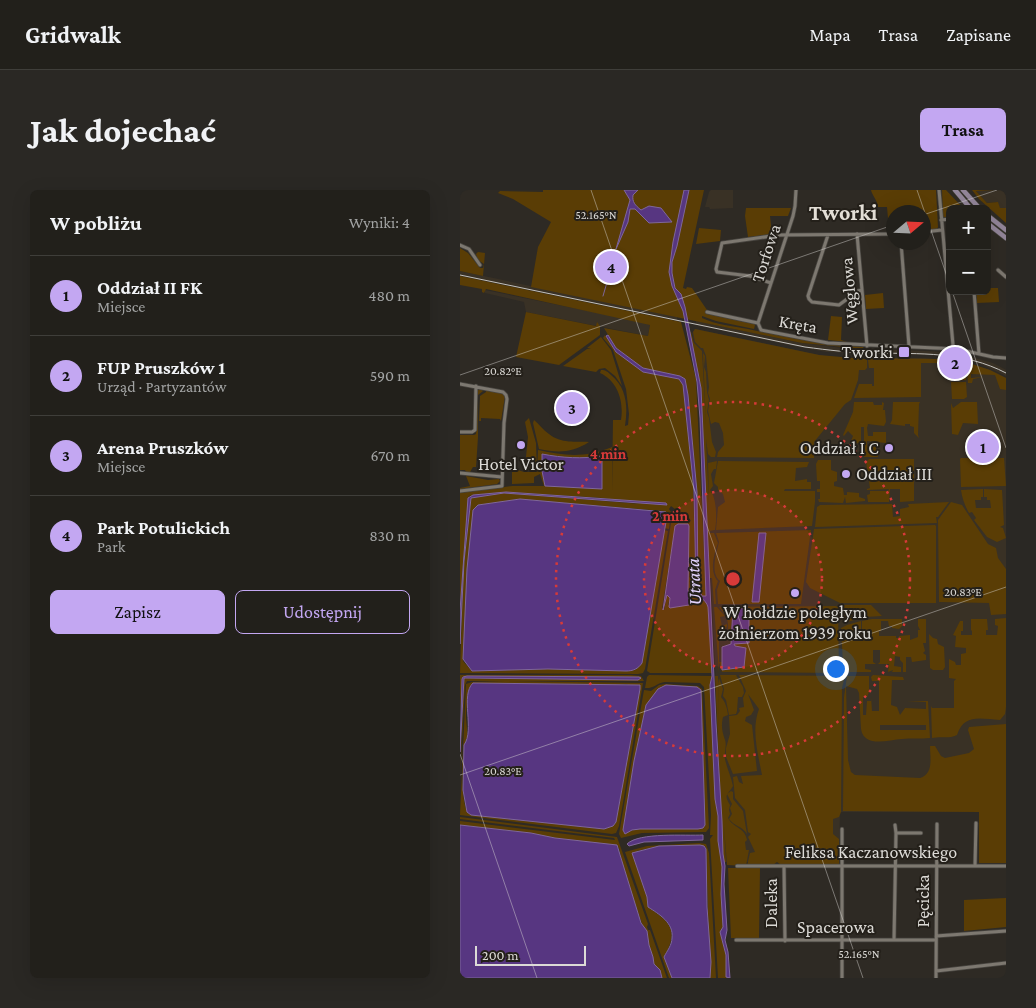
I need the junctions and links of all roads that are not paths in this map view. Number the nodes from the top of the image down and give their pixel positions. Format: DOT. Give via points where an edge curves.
graph roads {
  1 [pos="796,190"];
  2 [pos="939,190"];
  3 [pos="955,190"];
  4 [pos="962,190"];
  5 [pos="968,205"];
  6 [pos="976,205"];
  7 [pos="991,218"];
  8 [pos="946,219"];
  9 [pos="941,220"];
  10 [pos="991,226"];
  11 [pos="942,230"];
  12 [pos="1006,230"];
  13 [pos="931,231"];
  14 [pos="828,234"];
  15 [pos="857,234"];
  16 [pos="886,234"];
  17 [pos="787,235"];
  18 [pos="1006,238"];
  19 [pos="460,244"];
  20 [pos="902,250"];
  21 [pos="480,265"];
  22 [pos="998,270"];
  23 [pos="1006,277"];
  24 [pos="771,283"];
  25 [pos="862,290"];
  26 [pos="974,295"];
  27 [pos="707,312"];
  28 [pos="758,323"];
  29 [pos="868,346"];
  30 [pos="909,346"];
  31 [pos="952,349"];
  32 [pos="979,354"];
  33 [pos="1006,358"];
  34 [pos="460,384"];
  35 [pos="476,386"];
  36 [pos="460,432"];
  37 [pos="460,473"];
  38 [pos="502,477"];
  39 [pos="460,491"];
  40 [pos="976,823"];
  41 [pos="937,824"];
  42 [pos="895,825"];
  43 [pos="842,829"];
  44 [pos="896,833"];
  45 [pos="921,833"];
  46 [pos="737,866"];
  47 [pos="784,866"];
  48 [pos="842,866"];
  49 [pos="895,866"];
  50 [pos="936,866"];
  51 [pos="976,866"];
  52 [pos="1006,866"];
  53 [pos="1006,930"];
  54 [pos="936,938"];
  55 [pos="736,940"];
  56 [pos="894,940"];
  57 [pos="785,941"];
  58 [pos="842,941"];
  59 [pos="1006,964"];
  60 [pos="936,971"];
  61 [pos="842,978"];
  62 [pos="936,978"];
  1 -- 17 [label="street, Torfowa" via="795,208"];
  2 -- 9 [label="street"];
  3 -- 5 [label="main road"];
  4 -- 6 [label="main road"];
  7 -- 12 [label="main road"];
  8 -- 9 [label="street"];
  9 -- 11 [label="street"];
  10 -- 18 [label="main road"];
  11 -- 13 [label="street"];
  11 -- 31 [label="street"];
  14 -- 15 [label="street"];
  14 -- 17 [label="street"];
  14 -- 25 [label="street" via="809,299 839,306"];
  15 -- 16 [label="street"];
  15 -- 25 [label="street, Węglowa"];
  17 -- 24 [label="street, Torfowa"];
  17 -- 24 [label="street" via="725,242 720,246 718,272 750,276"];
  19 -- 21 [label="street" via="469,249"];
  20 -- 30 [label="street"];
  22 -- 23 [label="street"];
  24 -- 28 [label="street, Torfowa"];
  25 -- 29 [label="street, Węglowa"];
  26 -- 32 [label="street"];
  27 -- 28 [label="street, Kręta"];
  28 -- 29 [label="street, Kręta" via="764,332 810,341"];
  29 -- 30 [label="street, Kręta"];
  30 -- 31 [label="street, Kręta"];
  31 -- 32 [label="street, Kręta"];
  32 -- 33 [label="street, Kręta"];
  34 -- 35 [label="street"];
  35 -- 36 [label="street" via="473,431"];
  35 -- 38 [label="street" via="506,395"];
  37 -- 38 [label="street"];
  38 -- 39 [label="street" via="502,486"];
  40 -- 51 [label="street"];
  41 -- 50 [label="street, Pęcicka"];
  42 -- 44 [label="street"];
  43 -- 48 [label="street"];
  44 -- 45 [label="street"];
  44 -- 49 [label="street"];
  46 -- 47 [label="street, Feliksa Kaczanowskiego"];
  47 -- 48 [label="street, Feliksa Kaczanowskiego"];
  47 -- 57 [label="street, Daleka"];
  48 -- 49 [label="street, Feliksa Kaczanowskiego"];
  48 -- 58 [label="street"];
  49 -- 50 [label="street, Feliksa Kaczanowskiego"];
  49 -- 56 [label="street"];
  50 -- 51 [label="street, Feliksa Kaczanowskiego"];
  50 -- 54 [label="street, Pęcicka"];
  51 -- 52 [label="street, Feliksa Kaczanowskiego"];
  53 -- 54 [label="street, Spacerowa"];
  54 -- 56 [label="street, Spacerowa"];
  54 -- 60 [label="street, Pęcicka"];
  55 -- 57 [label="street, Spacerowa"];
  56 -- 58 [label="street, Spacerowa"];
  57 -- 58 [label="street, Spacerowa"];
  58 -- 61 [label="street"];
  59 -- 60 [label="street"];
  60 -- 62 [label="street, Pęcicka"];
}
